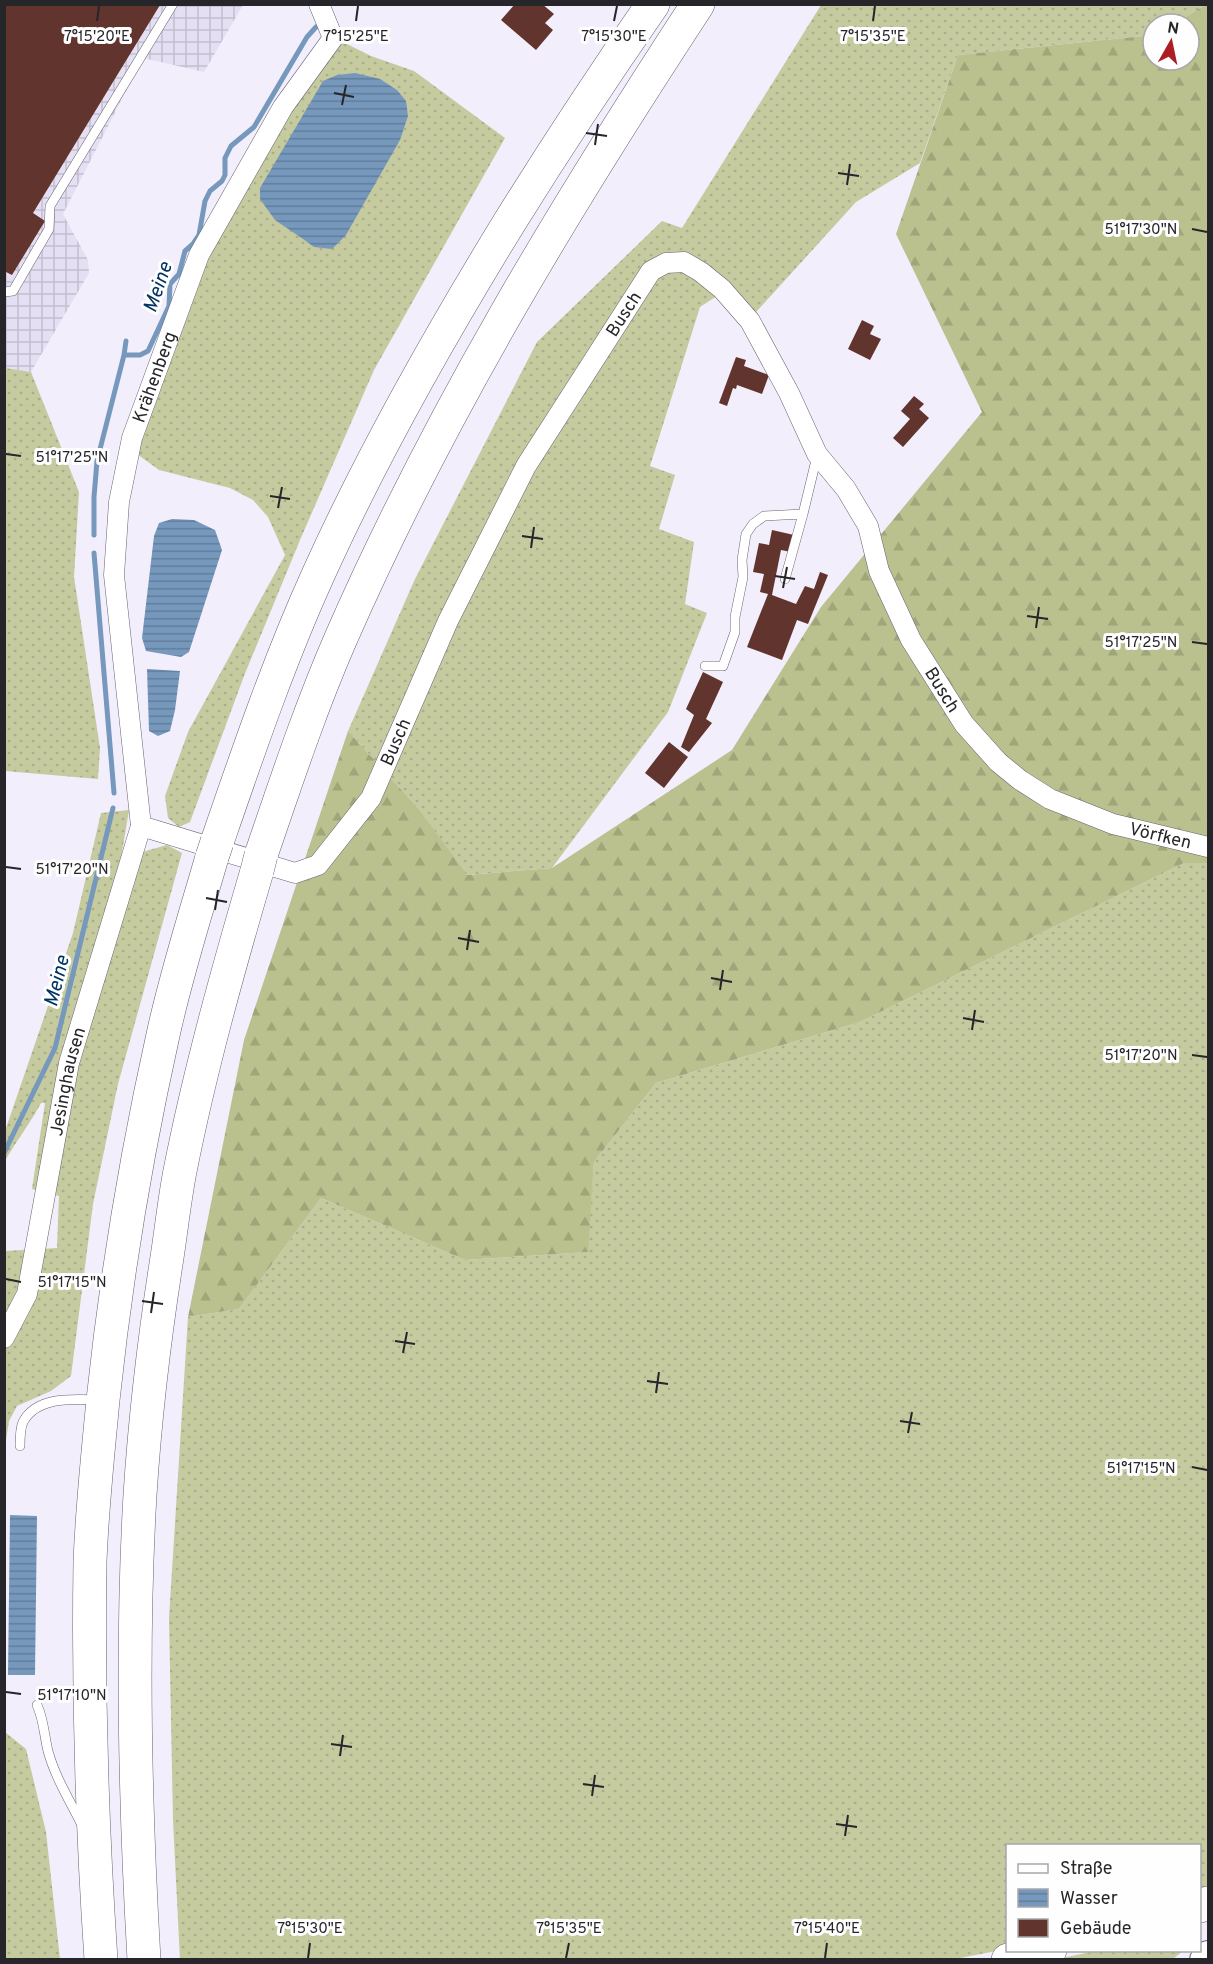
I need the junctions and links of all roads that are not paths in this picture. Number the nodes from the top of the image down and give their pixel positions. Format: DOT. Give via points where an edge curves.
graph roads {
  1 [pos="173,4"];
  2 [pos="319,4"];
  3 [pos="653,4"];
  4 [pos="698,4"];
  5 [pos="4,292"];
  6 [pos="818,454"];
  7 [pos="803,514"];
  8 [pos="785,579"];
  9 [pos="705,666"];
  10 [pos="1113,824"];
  11 [pos="141,826"];
  12 [pos="1209,847"];
  13 [pos="4,1338"];
  14 [pos="103,1400"];
  15 [pos="20,1446"];
  16 [pos="37,1705"];
  17 [pos="96,1852"];
  18 [pos="99,1927"];
  19 [pos="1041,1952"];
  20 [pos="1209,1956"];
  21 [pos="144,1958"];
  22 [pos="90,1959"];
  23 [pos="101,1959"];
  24 [pos="1008,1959"];
  25 [pos="1205,1959"];
  1 -- 5 [label="lane" via="50,206 49,229 12,291"];
  2 -- 11 [label="street, Krähenberg" via="333,38 283,107 199,255 132,438 119,502 114,575"];
  3 -- 14 [label="highway" via="548,162 413,385 318,575 253,738 214,849 163,1033 113,1310"];
  4 -- 21 [label="highway" via="550,240 438,435 375,563 305,725 259,863 212,1027 180,1173 145,1435 136,1664"];
  6 -- 7 [label="lane"];
  6 -- 10 [label="street, Busch" via="846,489 868,526 879,571 911,640 964,724 1020,780 1050,799"];
  6 -- 11 [label="street, Busch" via="750,321 701,272 684,262 666,262 651,271 526,466 448,621 371,798 318,865 295,873"];
  7 -- 8 [label="lane"];
  7 -- 9 [label="lane" via="764,516 746,534 735,632 723,666"];
  10 -- 12 [label="street, Vörfken"];
  11 -- 13 [label="street, Jesinghausen" via="69,1063 27,1294"];
  14 -- 15 [label="lane" via="46,1403 29,1413 23,1422"];
  14 -- 17 [label="highway" via="90,1560"];
  16 -- 17 [label="lane" via="59,1780"];
  17 -- 18 [label="highway"];
  18 -- 22 [label="highway"];
  18 -- 23 [label="highway"];
  19 -- 24 [label="highway"];
  20 -- 25 [label="main road"];
}
